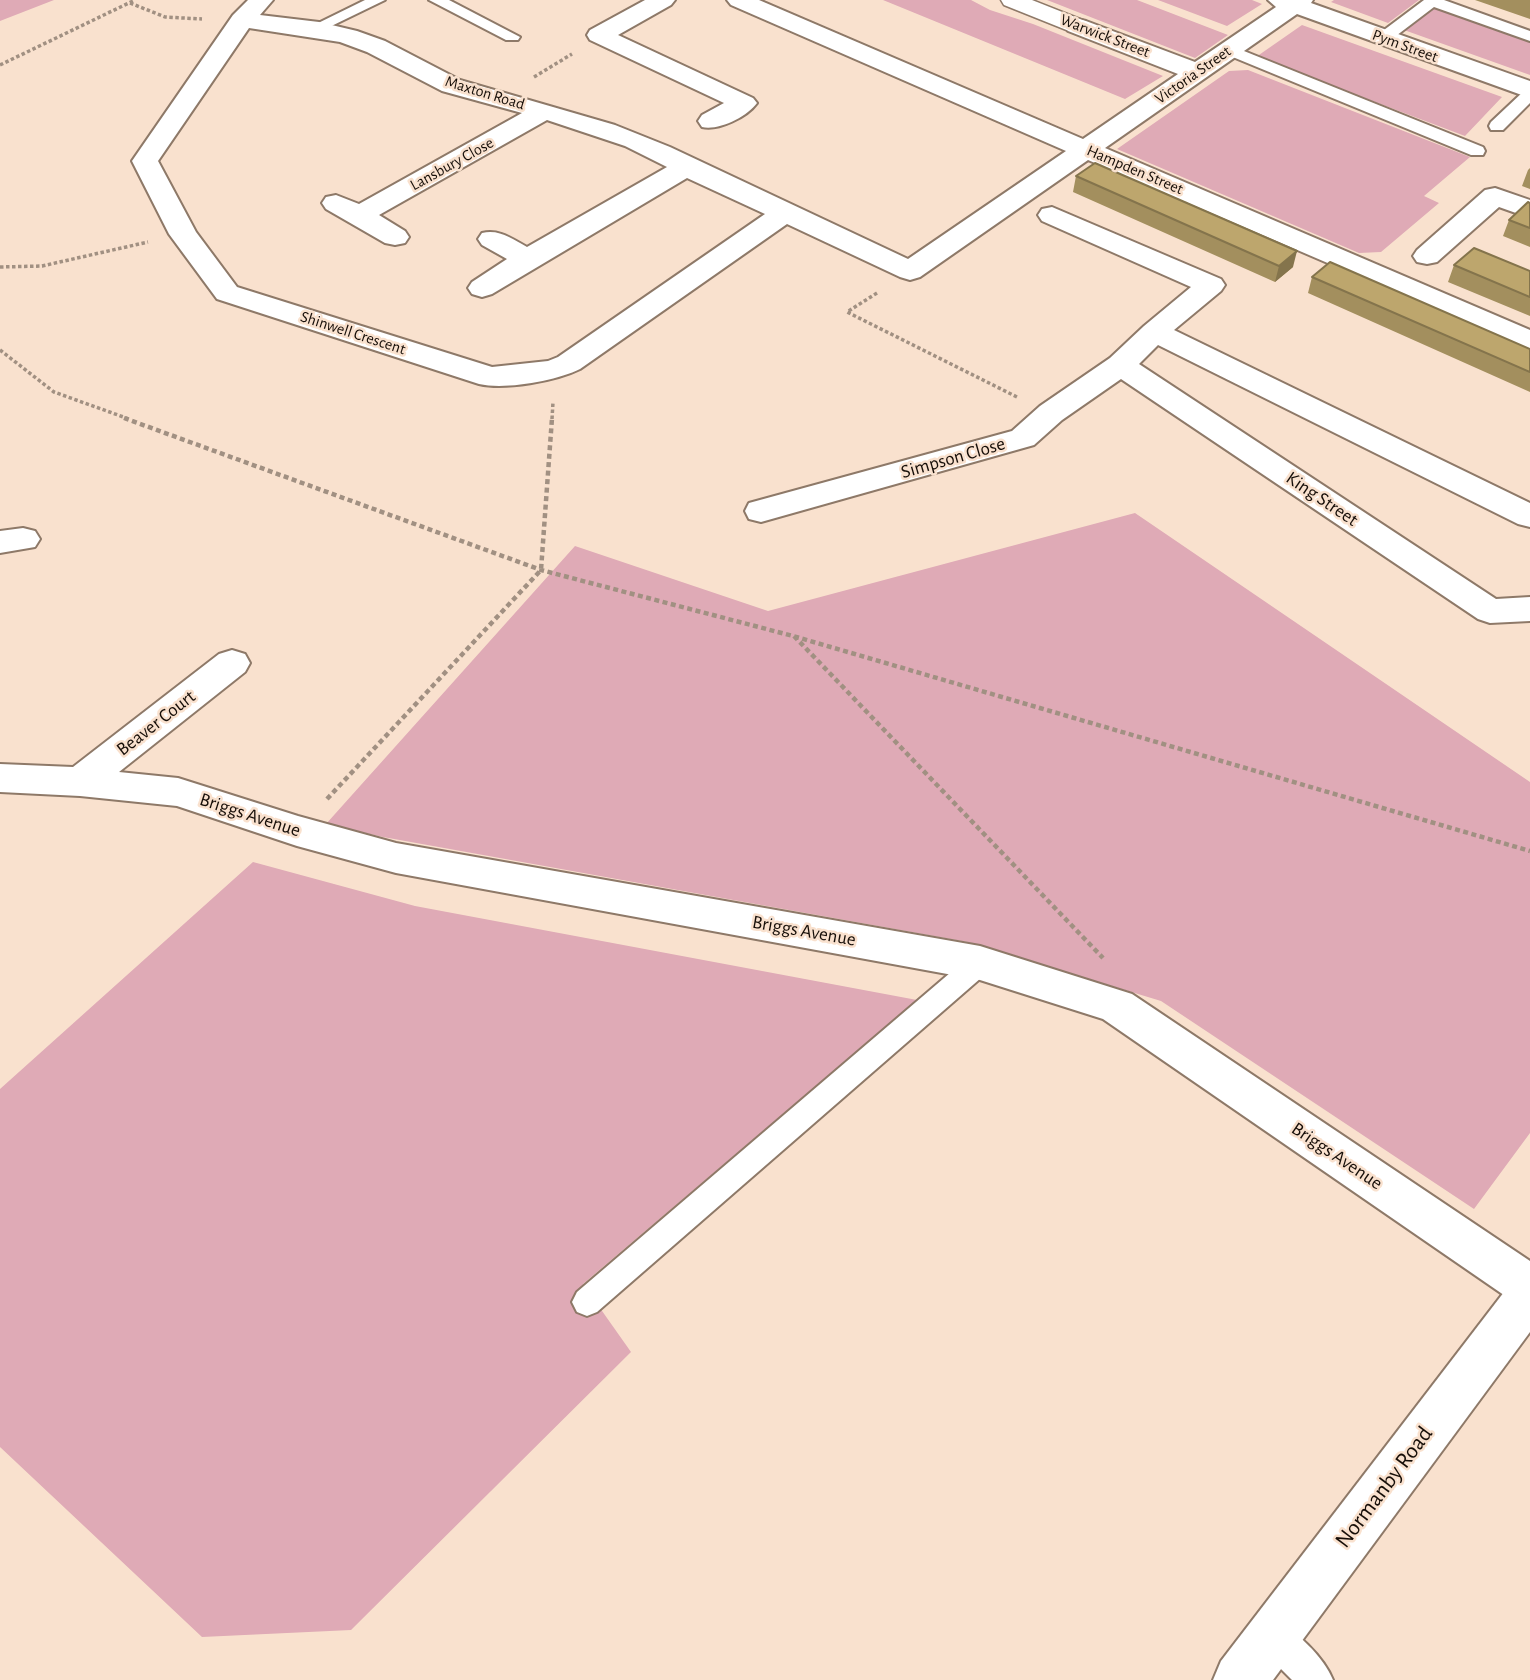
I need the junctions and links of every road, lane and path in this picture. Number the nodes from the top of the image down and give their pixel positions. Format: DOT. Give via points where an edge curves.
graph roads {
  1 [pos="135,0"];
  2 [pos="377,0"];
  3 [pos="437,0"];
  4 [pos="663,0"];
  5 [pos="739,0"];
  6 [pos="1012,0"];
  7 [pos="130,2"];
  8 [pos="1292,2"];
  9 [pos="251,10"];
  10 [pos="1077,26"];
  11 [pos="312,30"];
  12 [pos="599,35"];
  13 [pos="1530,36"];
  14 [pos="512,37"];
  15 [pos="1382,39"];
  16 [pos="1229,50"];
  17 [pos="0,65"];
  18 [pos="1198,72"];
  19 [pos="1530,92"];
  20 [pos="497,98"];
  21 [pos="544,111"];
  22 [pos="711,121"];
  23 [pos="1497,126"];
  24 [pos="1086,149"];
  25 [pos="1477,151"];
  26 [pos="686,167"];
  27 [pos="1530,210"];
  28 [pos="786,213"];
  29 [pos="1052,215"];
  30 [pos="183,234"];
  31 [pos="396,237"];
  32 [pos="492,239"];
  33 [pos="1427,256"];
  34 [pos="527,259"];
  35 [pos="0,267"];
  36 [pos="910,271"];
  37 [pos="482,288"];
  38 [pos="1154,332"];
  39 [pos="1530,341"];
  40 [pos="0,350"];
  41 [pos="1121,365"];
  42 [pos="555,370"];
  43 [pos="1051,413"];
  44 [pos="761,511"];
  45 [pos="1530,516"];
  46 [pos="541,570"];
  47 [pos="1530,609"];
  48 [pos="793,636"];
  49 [pos="232,663"];
  50 [pos="0,778"];
  51 [pos="80,782"];
  52 [pos="297,831"];
  53 [pos="1530,851"];
  54 [pos="981,963"];
  55 [pos="1117,1006"];
  56 [pos="1530,1287"];
  57 [pos="1530,1294"];
  58 [pos="587,1302"];
  59 [pos="1272,1636"];
  60 [pos="1240,1680"];
  61 [pos="1317,1680"];
  1 -- 7 [label="path"];
  2 -- 11 [label="lane"];
  3 -- 14 [label="lane"];
  4 -- 12 [label="street"];
  5 -- 24 [label="street, Hampden Street"];
  6 -- 10 [label="street, Warwick Street"];
  7 -- 9 [label="path" via="165,17"];
  7 -- 17 [label="path"];
  8 -- 15 [label="street, Pym Street"];
  8 -- 16 [label="street, Victoria Street"];
  9 -- 11 [label="street, Maxton Road"];
  9 -- 30 [label="street, Shinwell Crescent" via="145,161"];
  10 -- 18 [label="street, Warwick Street"];
  11 -- 20 [label="street, Maxton Road" via="363,41 462,89"];
  12 -- 20 [label="path"];
  12 -- 22 [label="street" via="744,103"];
  13 -- 15 [label="lane" via="1432,1"];
  15 -- 19 [label="street, Pym Street"];
  16 -- 18 [label="street, Victoria Street"];
  16 -- 25 [label="lane"];
  18 -- 24 [label="street, Victoria Street"];
  19 -- 23 [label="lane"];
  20 -- 21 [label="street, Maxton Road"];
  21 -- 26 [label="street, Maxton Road" via="660,151"];
  21 -- 31 [label="street, Lansbury Close" via="509,133 348,209"];
  24 -- 36 [label="street"];
  24 -- 39 [label="street, Hampden Street"];
  26 -- 28 [label="street, Maxton Road"];
  26 -- 34 [label="street"];
  27 -- 33 [label="street" via="1495,197"];
  28 -- 36 [label="street, Maxton Road"];
  28 -- 42 [label="street, Shinwell Crescent"];
  29 -- 38 [label="street, Simpson Close" via="1211,285"];
  30 -- 35 [label="path" via="42,266"];
  30 -- 42 [label="street, Shinwell Crescent" via="227,293 490,377"];
  32 -- 34 [label="street"];
  34 -- 37 [label="street"];
  36 -- 43 [label="path" via="847,312"];
  38 -- 41 [label="street, Simpson Close"];
  38 -- 45 [label="street"];
  40 -- 46 [label="path" via="54,392"];
  41 -- 43 [label="street, Simpson Close"];
  41 -- 47 [label="street, King Street" via="1490,611"];
  42 -- 46 [label="path"];
  43 -- 44 [label="street, Simpson Close" via="1023,438"];
  46 -- 48 [label="path"];
  46 -- 52 [label="path"];
  48 -- 53 [label="path"];
  48 -- 55 [label="path" via="1123,979"];
  49 -- 51 [label="street, Beaver Court"];
  50 -- 51 [label="street, Briggs Avenue"];
  51 -- 52 [label="street, Briggs Avenue" via="178,792"];
  52 -- 54 [label="street, Briggs Avenue" via="396,858"];
  54 -- 55 [label="street, Briggs Avenue"];
  54 -- 58 [label="lane"];
  55 -- 56 [label="street, Briggs Avenue"];
  57 -- 59 [label="street, Normanby Road"];
  59 -- 60 [label="street, Normanby Road"];
  59 -- 61 [label="lane"];
}
